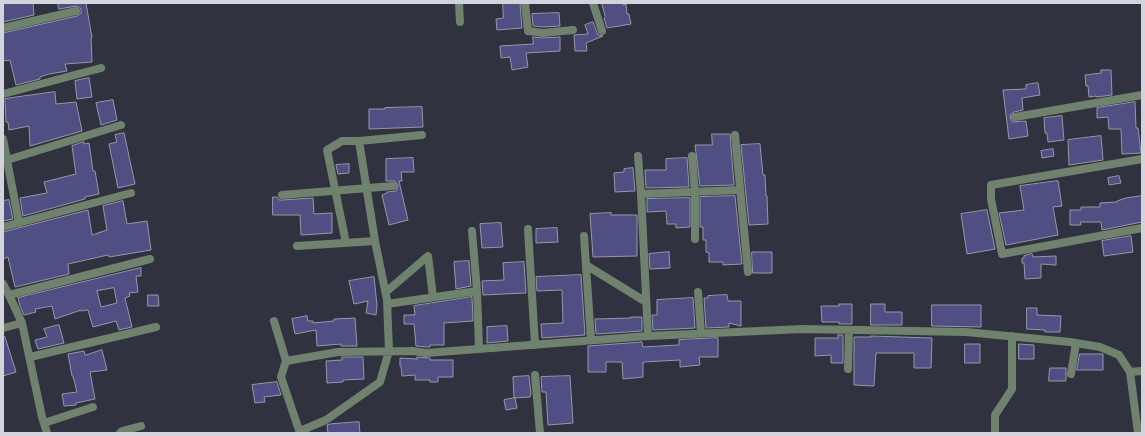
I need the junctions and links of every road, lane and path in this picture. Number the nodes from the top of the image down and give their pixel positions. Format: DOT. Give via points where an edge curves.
graph roads {
  1 [pos="459,3"];
  2 [pos="525,3"];
  3 [pos="593,3"];
  4 [pos="76,11"];
  5 [pos="460,22"];
  6 [pos="3,28"];
  7 [pos="573,30"];
  8 [pos="602,32"];
  9 [pos="101,68"];
  10 [pos="3,94"];
  11 [pos="1142,95"];
  12 [pos="1015,117"];
  13 [pos="121,125"];
  14 [pos="422,135"];
  15 [pos="735,135"];
  16 [pos="3,139"];
  17 [pos="359,141"];
  18 [pos="638,156"];
  19 [pos="692,156"];
  20 [pos="1142,159"];
  21 [pos="7,160"];
  22 [pos="393,186"];
  23 [pos="367,189"];
  24 [pos="740,190"];
  25 [pos="336,191"];
  26 [pos="695,192"];
  27 [pos="131,193"];
  28 [pos="641,194"];
  29 [pos="282,195"];
  30 [pos="19,223"];
  31 [pos="3,227"];
  32 [pos="1142,228"];
  33 [pos="528,229"];
  34 [pos="472,231"];
  35 [pos="584,236"];
  36 [pos="695,239"];
  37 [pos="375,241"];
  38 [pos="346,243"];
  39 [pos="297,246"];
  40 [pos="150,259"];
  41 [pos="586,265"];
  42 [pos="748,272"];
  43 [pos="3,284"];
  44 [pos="477,291"];
  45 [pos="386,292"];
  46 [pos="698,292"];
  47 [pos="9,295"];
  48 [pos="433,298"];
  49 [pos="646,302"];
  50 [pos="388,304"];
  51 [pos="274,321"];
  52 [pos="22,323"];
  53 [pos="3,328"];
  54 [pos="156,328"];
  55 [pos="849,330"];
  56 [pos="701,333"];
  57 [pos="648,336"];
  58 [pos="1012,336"];
  59 [pos="591,340"];
  60 [pos="1076,343"];
  61 [pos="535,345"];
  62 [pos="480,348"];
  63 [pos="389,351"];
  64 [pos="30,357"];
  65 [pos="286,361"];
  66 [pos="848,369"];
  67 [pos="1142,371"];
  68 [pos="1130,372"];
  69 [pos="1071,374"];
  70 [pos="535,375"];
  71 [pos="93,407"];
  72 [pos="44,423"];
  73 [pos="141,426"];
  74 [pos="300,432"];
  75 [pos="47,433"];
  76 [pos="120,433"];
  77 [pos="540,433"];
  78 [pos="995,433"];
  79 [pos="1138,433"];
  1 -- 5 [label="street"];
  2 -- 7 [label="street" via="528,31 543,33"];
  3 -- 8 [label="street"];
  4 -- 6 [label="street"];
  9 -- 10 [label="street"];
  11 -- 12 [label="street"];
  13 -- 21 [label="street"];
  14 -- 17 [label="street"];
  15 -- 24 [label="street"];
  16 -- 21 [label="street"];
  17 -- 23 [label="street"];
  17 -- 25 [label="street" via="342,141 327,150"];
  18 -- 28 [label="street"];
  19 -- 26 [label="street"];
  20 -- 32 [label="street" via="991,185 991,199 1002,254"];
  21 -- 30 [label="street"];
  22 -- 23 [label="street"];
  23 -- 25 [label="street"];
  23 -- 37 [label="street"];
  24 -- 26 [label="street"];
  24 -- 42 [label="street"];
  25 -- 29 [label="street"];
  25 -- 38 [label="street"];
  26 -- 28 [label="street"];
  26 -- 36 [label="street"];
  27 -- 30 [label="street"];
  28 -- 49 [label="street"];
  30 -- 31 [label="street"];
  33 -- 61 [label="street"];
  34 -- 44 [label="street"];
  35 -- 41 [label="street"];
  37 -- 38 [label="street"];
  37 -- 45 [label="street"];
  38 -- 39 [label="street"];
  40 -- 47 [label="street"];
  41 -- 49 [label="street"];
  41 -- 59 [label="street"];
  43 -- 47 [label="street"];
  44 -- 48 [label="street"];
  44 -- 62 [label="street"];
  45 -- 48 [label="street" via="428,256"];
  45 -- 50 [label="street"];
  46 -- 56 [label="street"];
  47 -- 52 [label="street"];
  48 -- 50 [label="street"];
  49 -- 57 [label="street"];
  50 -- 63 [label="street"];
  51 -- 65 [label="street"];
  52 -- 53 [label="street"];
  52 -- 64 [label="street"];
  54 -- 64 [label="street"];
  55 -- 56 [label="street"];
  55 -- 58 [label="street" via="966,332"];
  55 -- 66 [label="street"];
  56 -- 57 [label="street"];
  57 -- 59 [label="street"];
  58 -- 60 [label="street"];
  58 -- 78 [label="street" via="1012,389 995,414"];
  59 -- 61 [label="street"];
  60 -- 68 [label="street" via="1100,347 1118,355"];
  60 -- 69 [label="street"];
  61 -- 62 [label="street"];
  62 -- 63 [label="street" via="426,352"];
  63 -- 65 [label="street" via="338,352"];
  63 -- 74 [label="street" via="380,382 326,420"];
  64 -- 72 [label="street"];
  65 -- 74 [label="street" via="281,377"];
  67 -- 68 [label="street"];
  68 -- 79 [label="street"];
  70 -- 77 [label="street"];
  71 -- 72 [label="street"];
  72 -- 75 [label="street"];
  73 -- 76 [label="street"];
}
